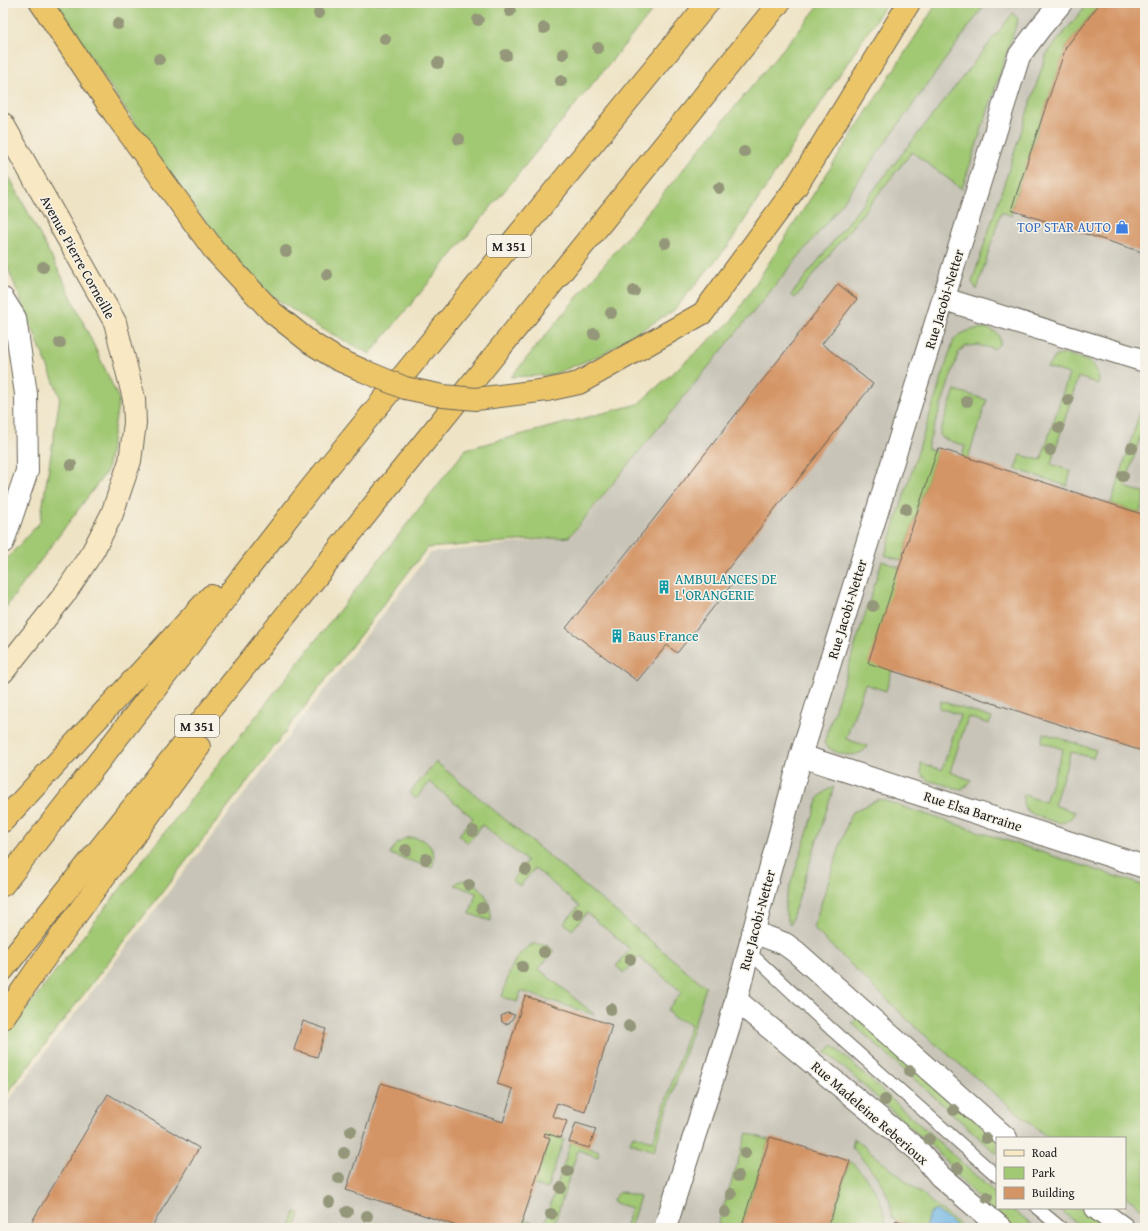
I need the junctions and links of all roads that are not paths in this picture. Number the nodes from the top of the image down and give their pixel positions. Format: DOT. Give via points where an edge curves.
graph roads {
  1 [pos="41,3"];
  2 [pos="708,3"];
  3 [pos="779,3"];
  4 [pos="909,3"];
  5 [pos="1061,3"];
  6 [pos="3,124"];
  7 [pos="3,298"];
  8 [pos="944,300"];
  9 [pos="1145,361"];
  10 [pos="392,482"];
  11 [pos="311,488"];
  12 [pos="8,515"];
  13 [pos="3,542"];
  14 [pos="3,672"];
  15 [pos="801,756"];
  16 [pos="3,821"];
  17 [pos="1145,867"];
  18 [pos="3,885"];
  19 [pos="751,942"];
  20 [pos="3,970"];
  21 [pos="736,1000"];
  22 [pos="3,1018"];
  23 [pos="1005,1137"];
  24 [pos="996,1175"];
  25 [pos="1037,1209"];
  26 [pos="1097,1209"];
  27 [pos="665,1228"];
  28 [pos="1001,1228"];
  29 [pos="1061,1228"];
  30 [pos="1123,1228"];
  1 -- 4 [label="highway, bridge" via="114,113 214,250 272,312 336,359 364,371 405,388 443,396 476,399 547,390 579,383 703,312 796,187"];
  2 -- 11 [label="highway, M 351"];
  3 -- 10 [label="highway, M 351"];
  5 -- 8 [label="street, Rue Jacobi-Netter" via="1019,56"];
  6 -- 14 [label="street, Avenue Pierre Corneille" via="115,322 134,399 135,423 130,461 109,520 93,551 64,596"];
  7 -- 12 [label="street" via="15,318 26,394 27,472"];
  8 -- 9 [label="street"];
  8 -- 15 [label="street, Rue Jacobi-Netter"];
  10 -- 20 [label="highway, M 351"];
  10 -- 22 [label="highway"];
  11 -- 16 [label="highway"];
  11 -- 18 [label="highway, M 351"];
  12 -- 13 [label="street"];
  15 -- 17 [label="street, Rue Elsa Barraine"];
  15 -- 19 [label="street, Rue Jacobi-Netter"];
  19 -- 21 [label="street, Rue Jacobi-Netter"];
  19 -- 23 [label="street" via="785,944 796,952"];
  19 -- 24 [label="lane" via="831,1029"];
  21 -- 27 [label="street, Rue Jacobi-Netter" via="719,1062"];
  21 -- 28 [label="street, Rue Madeleine Reberioux" via="918,1150 940,1176"];
  25 -- 29 [label="lane"];
  26 -- 30 [label="street"];
}
